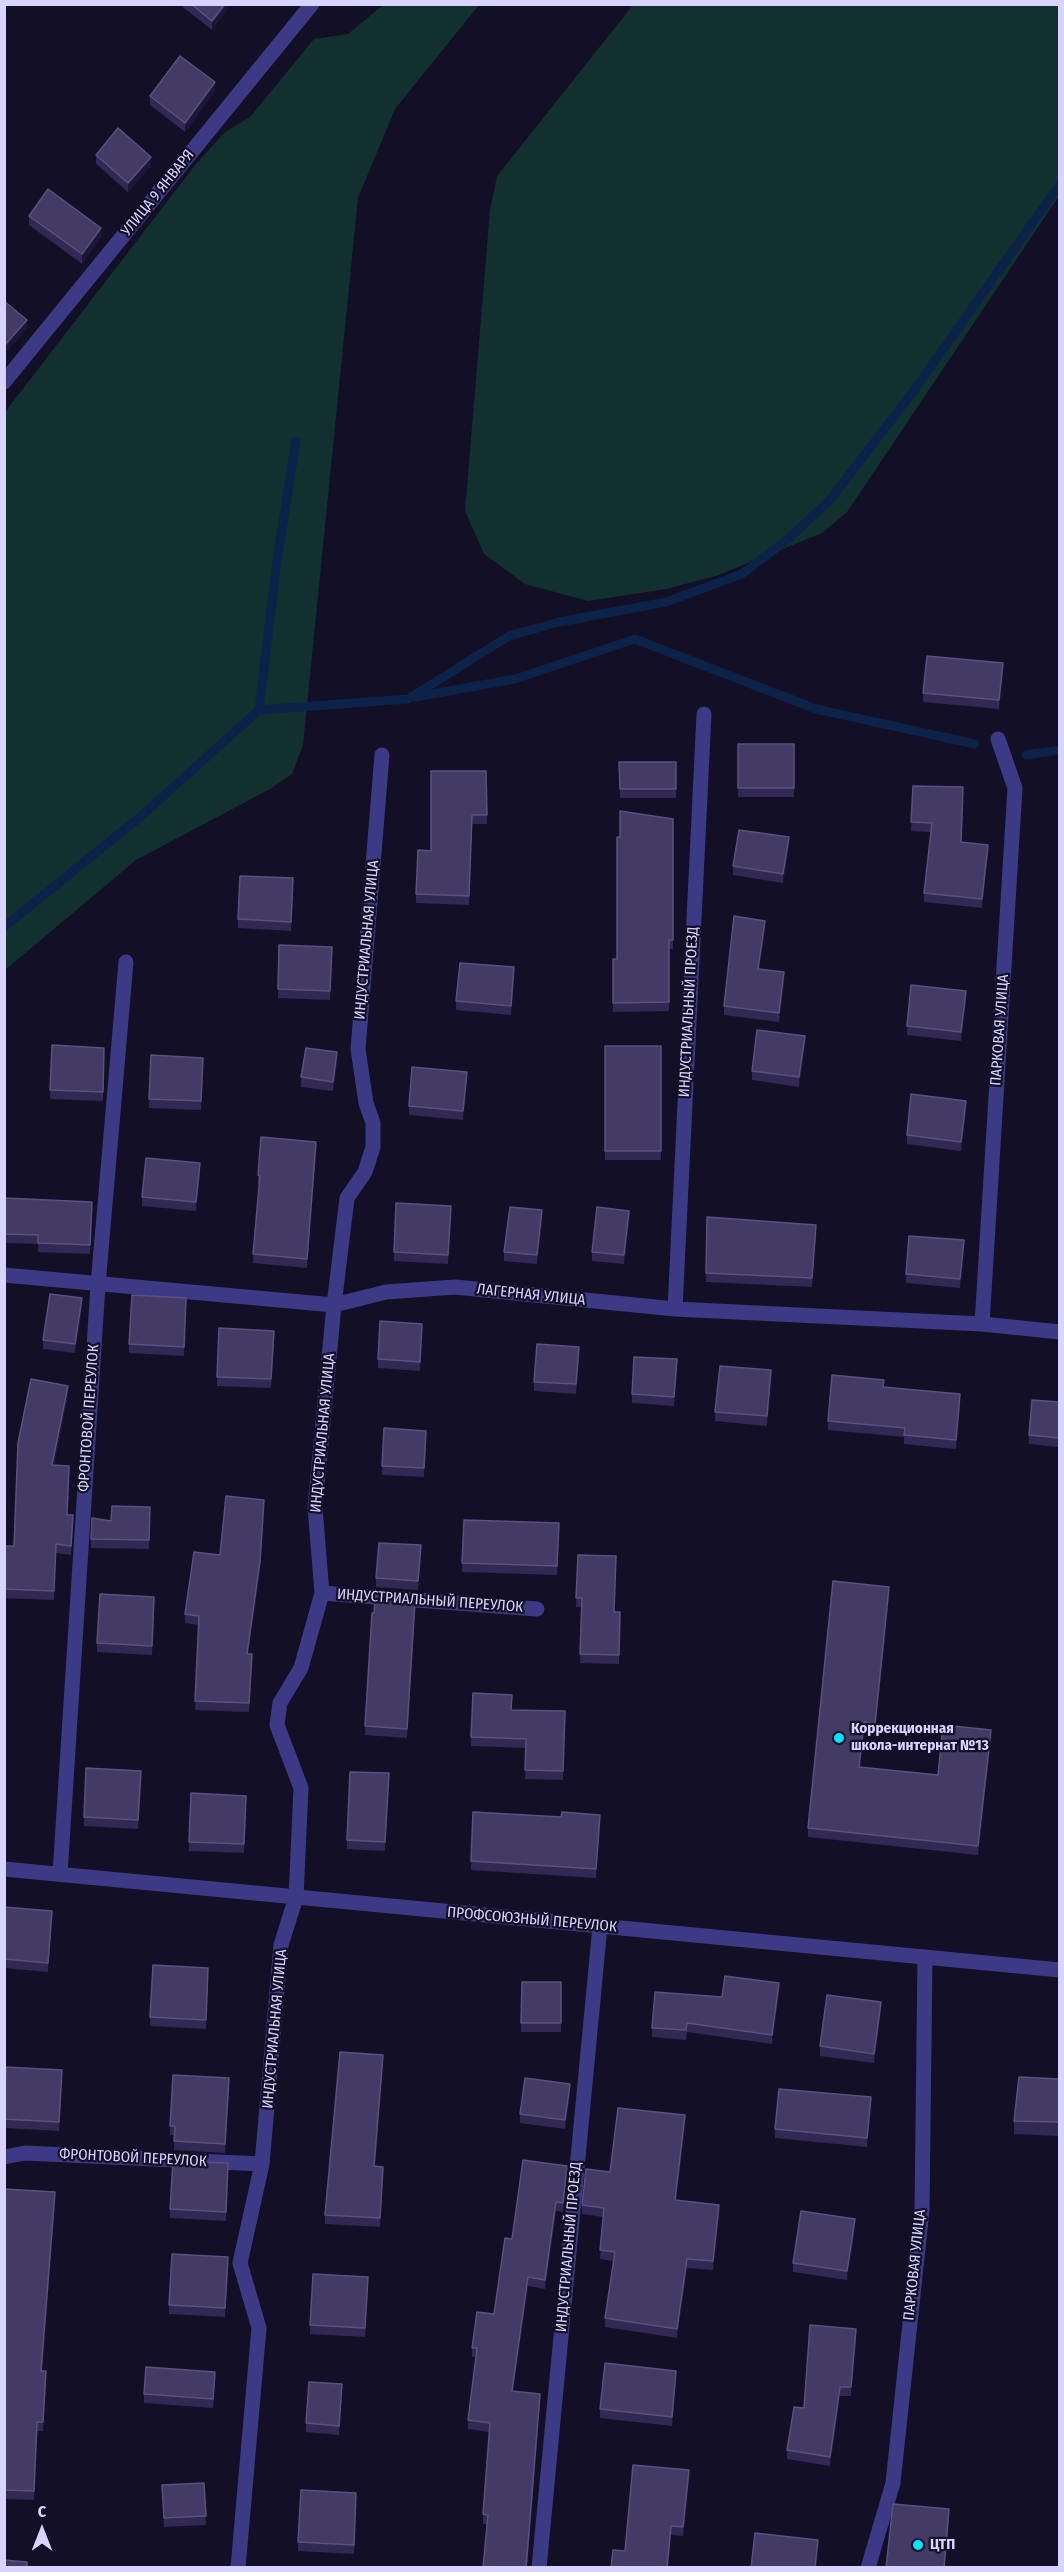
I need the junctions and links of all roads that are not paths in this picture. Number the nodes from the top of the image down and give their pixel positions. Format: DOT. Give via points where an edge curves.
graph roads {
  1 [pos="312,4"];
  2 [pos="4,382"];
  3 [pos="704,714"];
  4 [pos="998,739"];
  5 [pos="382,755"];
  6 [pos="126,962"];
  7 [pos="4,1275"];
  8 [pos="98,1285"];
  9 [pos="334,1305"];
  10 [pos="675,1309"];
  11 [pos="982,1324"];
  12 [pos="1059,1332"];
  13 [pos="322,1593"];
  14 [pos="537,1609"];
  15 [pos="4,1869"];
  16 [pos="60,1874"];
  17 [pos="296,1897"];
  18 [pos="600,1926"];
  19 [pos="925,1957"];
  20 [pos="1059,1970"];
  21 [pos="4,2157"];
  22 [pos="262,2164"];
  23 [pos="238,2568"];
  24 [pos="539,2568"];
  25 [pos="868,2568"];
  1 -- 2 [label="street, УЛИЦА 9 ЯНВАРЯ"];
  3 -- 10 [label="street, ИНДУСТРИАЛЬНЫЙ ПРОЕЗД"];
  4 -- 11 [label="street, ПАРКОВАЯ УЛИЦА" via="1015,788"];
  5 -- 9 [label="street, ИНДУСТРИАЛЬНАЯ УЛИЦА" via="358,1049 366,1104 374,1123 373,1147 365,1172 347,1198"];
  6 -- 8 [label="street, ФРОНТОВОЙ ПЕРЕУЛОК"];
  7 -- 8 [label="street, ЛАГЕРНАЯ УЛИЦА"];
  8 -- 9 [label="street, ЛАГЕРНАЯ УЛИЦА"];
  8 -- 16 [label="street, ФРОНТОВОЙ ПЕРЕУЛОК"];
  9 -- 10 [label="street, ЛАГЕРНАЯ УЛИЦА" via="386,1292 455,1287"];
  9 -- 13 [label="street, ИНДУСТРИАЛЬНАЯ УЛИЦА" via="315,1508"];
  10 -- 11 [label="street, ЛАГЕРНАЯ УЛИЦА"];
  11 -- 12 [label="street, ЛАГЕРНАЯ УЛИЦА"];
  13 -- 14 [label="street, ИНДУСТРИАЛЬНЫЙ ПЕРЕУЛОК"];
  13 -- 17 [label="street, ИНДУСТРИАЛЬНАЯ УЛИЦА" via="301,1668 280,1703 277,1725 301,1788"];
  15 -- 16 [label="street, ПРОФСОЮЗНЫЙ ПЕРЕУЛОК"];
  16 -- 17 [label="street, ПРОФСОЮЗНЫЙ ПЕРЕУЛОК"];
  17 -- 18 [label="street, ПРОФСОЮЗНЫЙ ПЕРЕУЛОК"];
  17 -- 22 [label="street, ИНДУСТРИАЛЬНАЯ УЛИЦА" via="282,1945"];
  18 -- 19 [label="street, ПРОФСОЮЗНЫЙ ПЕРЕУЛОК"];
  18 -- 24 [label="street, ИНДУСТРИАЛЬНЫЙ ПРОЕЗД"];
  19 -- 20 [label="street, ПРОФСОЮЗНЫЙ ПЕРЕУЛОК"];
  19 -- 25 [label="street, ПАРКОВАЯ УЛИЦА" via="922,2210 893,2483"];
  21 -- 22 [label="street, ФРОНТОВОЙ ПЕРЕУЛОК" via="25,2153"];
  22 -- 23 [label="street, ИНДУСТРИАЛЬНАЯ УЛИЦА" via="240,2263 259,2328"];
}
